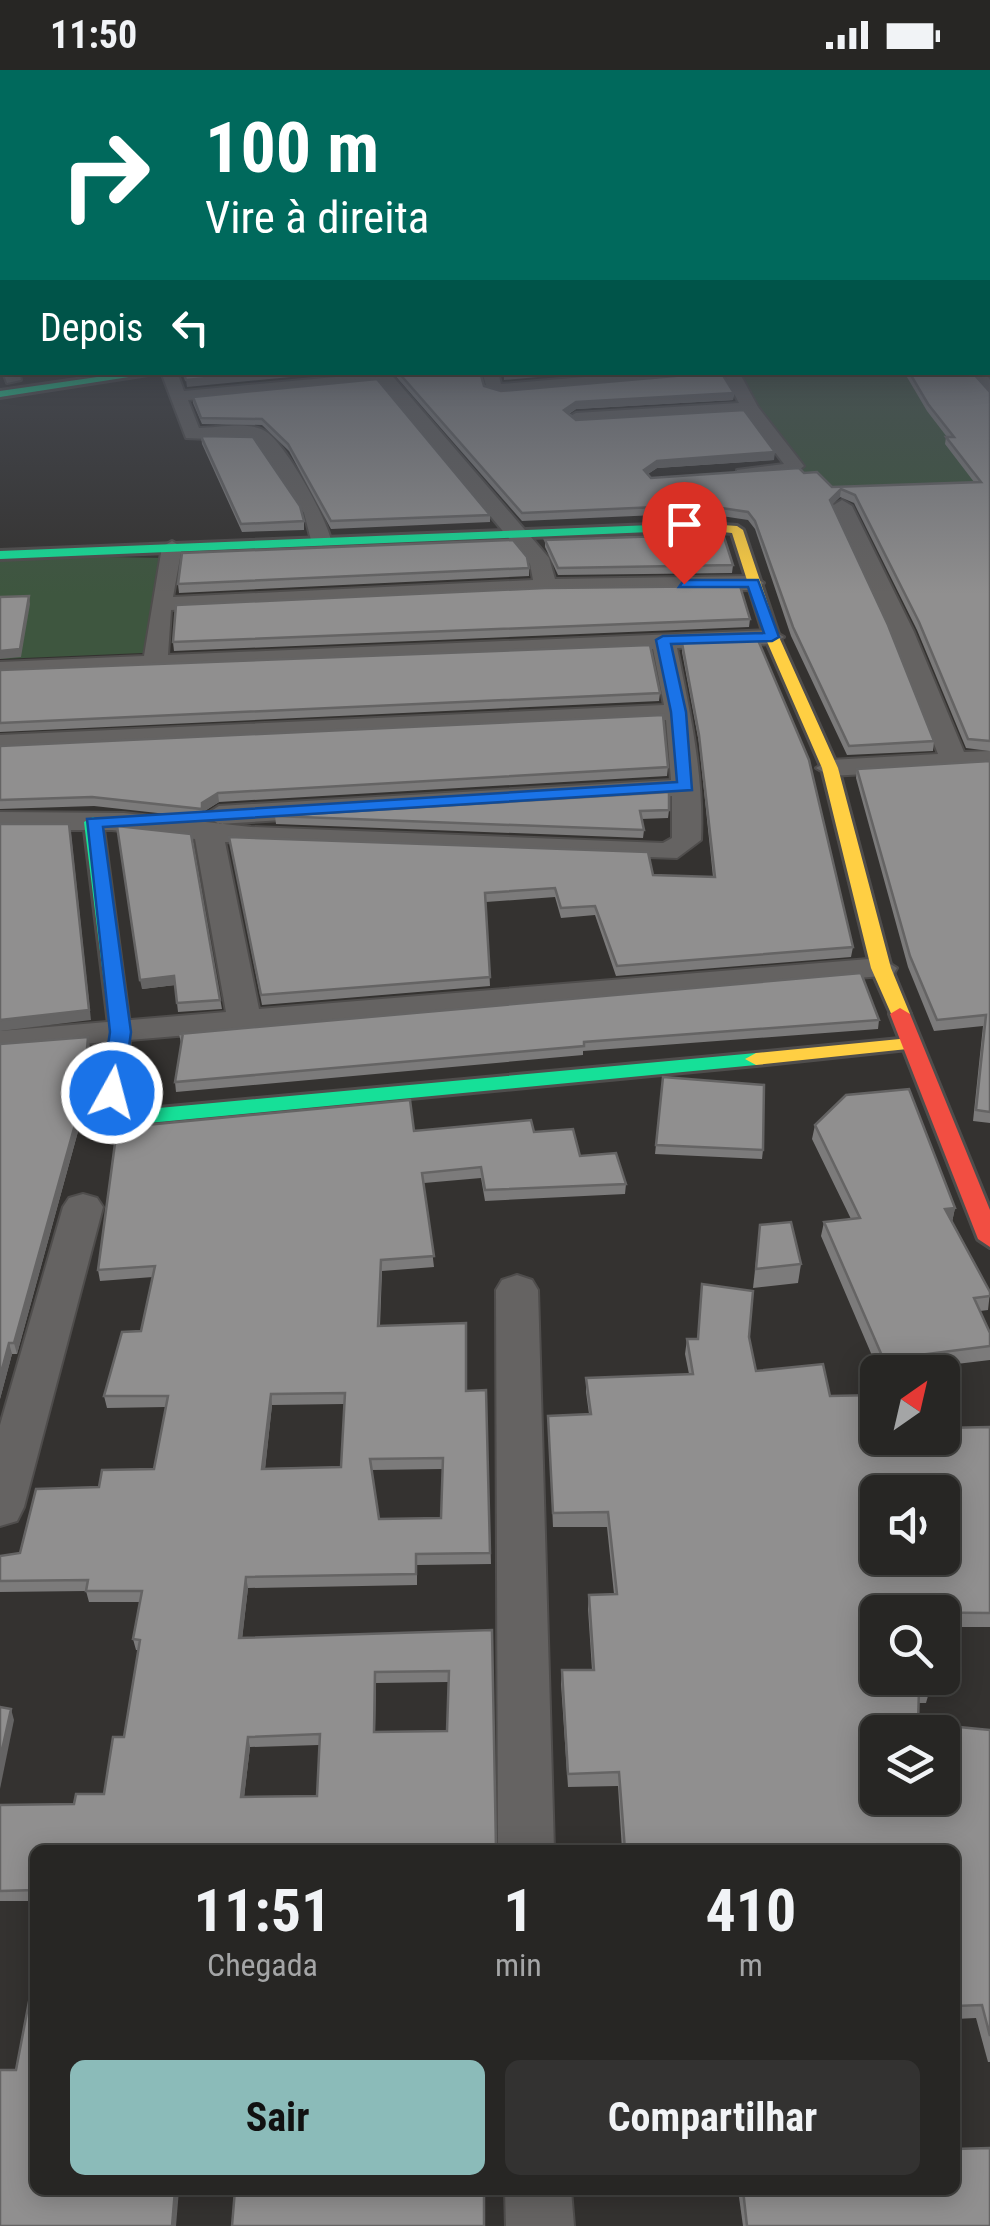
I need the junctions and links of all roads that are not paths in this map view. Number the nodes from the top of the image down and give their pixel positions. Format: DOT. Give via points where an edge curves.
graph roads {
  1 [pos="179,393"];
  2 [pos="212,393"];
  3 [pos="397,393"];
  4 [pos="742,393"];
  5 [pos="181,396"];
  6 [pos="750,408"];
  7 [pos="576,418"];
  8 [pos="729,475"];
  9 [pos="842,506"];
  10 [pos="514,534"];
  11 [pos="322,540"];
  12 [pos="172,547"];
  13 [pos="0,555"];
  14 [pos="753,582"];
  15 [pos="545,586"];
  16 [pos="160,604"];
  17 [pos="772,637"];
  18 [pos="663,640"];
  19 [pos="155,665"];
  20 [pos="0,669"];
  21 [pos="678,712"];
  22 [pos="0,743"];
  23 [pos="990,759"];
  24 [pos="954,760"];
  25 [pos="830,768"];
  26 [pos="686,786"];
  27 [pos="0,821"];
  28 [pos="105,822"];
  29 [pos="209,834"];
  30 [pos="880,968"];
  31 [pos="244,1020"];
  32 [pos="120,1032"];
  33 [pos="0,1041"];
  34 [pos="910,1044"];
  35 [pos="83,1207"];
  36 [pos="990,1239"];
  37 [pos="517,1290"];
  38 [pos="0,1507"];
  39 [pos="526,1845"];
  40 [pos="538,2195"];
  41 [pos="540,2226"];
  1 -- 5 [label="street"];
  2 -- 5 [label="street"];
  3 -- 10 [label="street"];
  4 -- 6 [label="street"];
  5 -- 11 [label="street" via="192,434 262,437 314,513"];
  6 -- 7 [label="street"];
  6 -- 8 [label="street" via="794,468"];
  9 -- 24 [label="street"];
  10 -- 11 [label="street"];
  10 -- 14 [label="street" via="730,527 740,534"];
  10 -- 15 [label="street" via="541,563"];
  11 -- 12 [label="street"];
  12 -- 13 [label="street"];
  12 -- 16 [label="street"];
  14 -- 15 [label="street"];
  14 -- 17 [label="street"];
  15 -- 16 [label="street"];
  16 -- 19 [label="street"];
  17 -- 18 [label="street"];
  17 -- 25 [label="street"];
  18 -- 19 [label="street"];
  18 -- 21 [label="street"];
  19 -- 20 [label="street"];
  21 -- 22 [label="street"];
  21 -- 26 [label="street"];
  23 -- 24 [label="street"];
  24 -- 25 [label="street"];
  25 -- 30 [label="street"];
  26 -- 28 [label="street"];
  26 -- 29 [label="street" via="686,840 667,852"];
  27 -- 28 [label="street"];
  28 -- 29 [label="street"];
  28 -- 32 [label="street"];
  29 -- 31 [label="street"];
  30 -- 31 [label="street"];
  30 -- 34 [label="street"];
  31 -- 32 [label="street"];
  32 -- 33 [label="street"];
  32 -- 34 [label="street" via="112,1102 122,1114 148,1116"];
  34 -- 36 [label="street"];
  35 -- 38 [label="street"];
  37 -- 39 [label="street"];
  40 -- 41 [label="street"];
}
